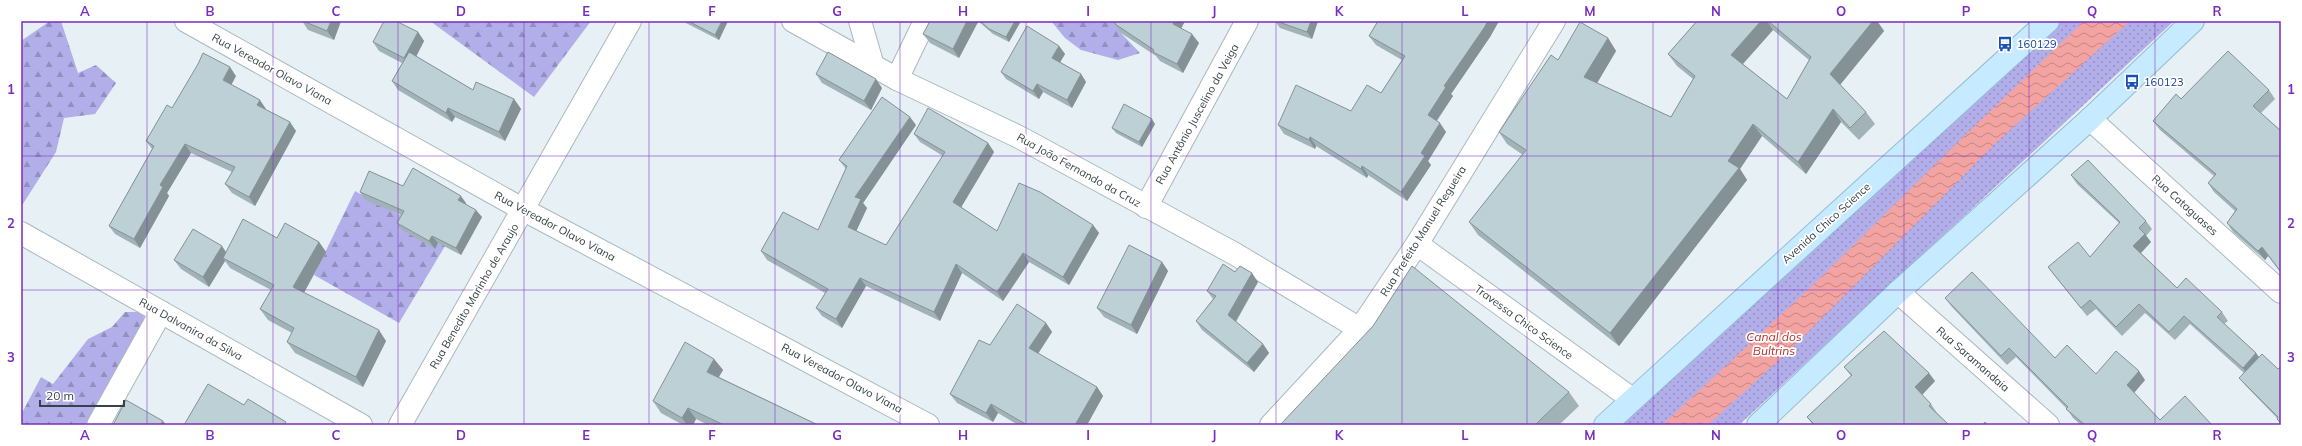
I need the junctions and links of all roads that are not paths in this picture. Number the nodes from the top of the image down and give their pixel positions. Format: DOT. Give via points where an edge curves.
graph roads {
  1 [pos="186,21"];
  2 [pos="630,21"];
  3 [pos="793,21"];
  4 [pos="860,21"];
  5 [pos="925,21"];
  6 [pos="1247,21"];
  7 [pos="1554,21"];
  8 [pos="2048,21"];
  9 [pos="2193,21"];
  10 [pos="873,66"];
  11 [pos="897,79"];
  12 [pos="2090,119"];
  13 [pos="1146,207"];
  14 [pos="524,210"];
  15 [pos="21,233"];
  16 [pos="1417,244"];
  17 [pos="1898,292"];
  18 [pos="2281,292"];
  19 [pos="161,312"];
  20 [pos="1360,329"];
  21 [pos="1632,399"];
  22 [pos="98,425"];
  23 [pos="360,425"];
  24 [pos="400,425"];
  25 [pos="928,425"];
  26 [pos="1271,425"];
  27 [pos="1605,425"];
  28 [pos="1758,425"];
  29 [pos="2048,425"];
  1 -- 14 [label="street, Rua Vereador Olavo Viana"];
  2 -- 14 [label="street, Rua Benedito Marinho de Araujo"];
  3 -- 10 [label="street, Rua João Fernando da Cruz"];
  4 -- 10 [label="street"];
  5 -- 11 [label="street"];
  6 -- 13 [label="street, Rua Antônio Juscelino da Veiga"];
  7 -- 16 [label="street, Rua Prefeito Manuel Regueira"];
  8 -- 21 [label="main road, Avenida Chico Science"];
  9 -- 12 [label="main road"];
  10 -- 11 [label="street, Rua João Fernando da Cruz"];
  11 -- 13 [label="street, Rua João Fernando da Cruz" via="1019,137"];
  12 -- 17 [label="main road"];
  12 -- 18 [label="street, Rua Cataguases"];
  13 -- 20 [label="street, Rua João Fernando da Cruz" via="1235,254"];
  14 -- 24 [label="street, Rua Benedito Marinho de Araujo"];
  14 -- 25 [label="street, Rua Vereador Olavo Viana"];
  15 -- 19 [label="street, Rua Dalvanira da Silva"];
  16 -- 20 [label="street, Rua Prefeito Manuel Regueira"];
  16 -- 21 [label="street, Travessa Chico Science"];
  17 -- 28 [label="main road"];
  17 -- 29 [label="street, Rua Saramandaia"];
  19 -- 22 [label="street"];
  19 -- 23 [label="street, Rua Dalvanira da Silva"];
  20 -- 26 [label="street, Rua Prefeito Manuel Regueira"];
  21 -- 27 [label="main road, Avenida Chico Science"];
}
